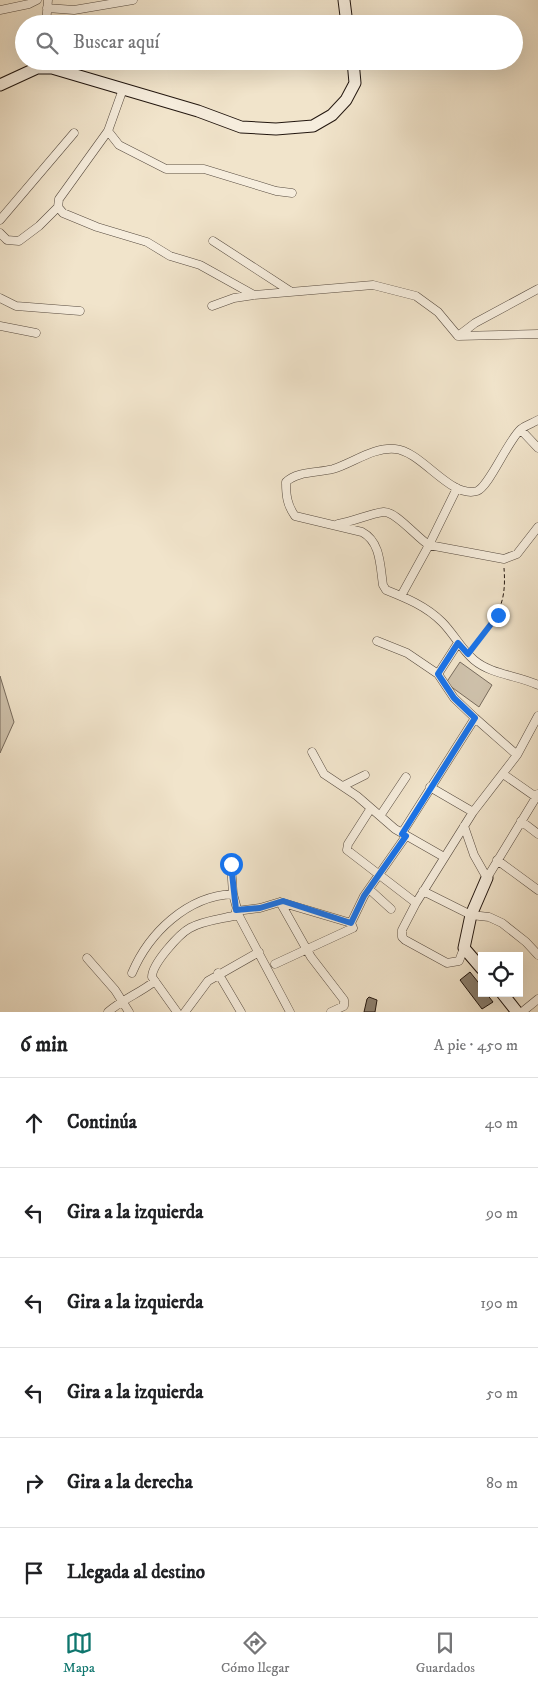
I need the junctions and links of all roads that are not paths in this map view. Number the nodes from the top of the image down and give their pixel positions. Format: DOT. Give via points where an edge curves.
graph roads {
  1 [pos="37,0"];
  2 [pos="133,0"];
  3 [pos="344,0"];
  4 [pos="48,4"];
  5 [pos="0,10"];
  6 [pos="346,15"];
  7 [pos="28,70"];
  8 [pos="59,70"];
  9 [pos="353,70"];
  10 [pos="0,85"];
  11 [pos="124,89"];
  12 [pos="108,131"];
  13 [pos="74,133"];
  14 [pos="292,193"];
  15 [pos="58,207"];
  16 [pos="0,220"];
  17 [pos="0,233"];
  18 [pos="213,241"];
  19 [pos="538,289"];
  20 [pos="290,292"];
  21 [pos="254,295"];
  22 [pos="0,298"];
  23 [pos="212,306"];
  24 [pos="80,311"];
  25 [pos="0,326"];
  26 [pos="36,333"];
  27 [pos="538,334"];
  28 [pos="458,336"];
  29 [pos="538,420"];
  30 [pos="521,430"];
  31 [pos="538,448"];
  32 [pos="457,488"];
  33 [pos="334,525"];
  34 [pos="538,527"];
  35 [pos="429,545"];
  36 [pos="401,596"];
  37 [pos="377,640"];
  38 [pos="458,643"];
  39 [pos="438,674"];
  40 [pos="538,685"];
  41 [pos="538,716"];
  42 [pos="475,718"];
  43 [pos="312,752"];
  44 [pos="517,755"];
  45 [pos="364,774"];
  46 [pos="502,774"];
  47 [pos="406,777"];
  48 [pos="344,786"];
  49 [pos="430,787"];
  50 [pos="537,796"];
  51 [pos="371,808"];
  52 [pos="473,812"];
  53 [pos="380,816"];
  54 [pos="521,821"];
  55 [pos="464,826"];
  56 [pos="538,834"];
  57 [pos="404,835"];
  58 [pos="444,857"];
  59 [pos="497,860"];
  60 [pos="231,864"];
  61 [pos="379,876"];
  62 [pos="487,878"];
  63 [pos="538,879"];
  64 [pos="535,888"];
  65 [pos="369,889"];
  66 [pos="423,891"];
  67 [pos="233,894"];
  68 [pos="280,902"];
  69 [pos="416,903"];
  70 [pos="391,909"];
  71 [pos="238,913"];
  72 [pos="471,915"];
  73 [pos="351,923"];
  74 [pos="307,948"];
  75 [pos="464,948"];
  76 [pos="259,952"];
  77 [pos="538,956"];
  78 [pos="88,958"];
  79 [pos="275,964"];
  80 [pos="478,964"];
  81 [pos="132,973"];
  82 [pos="218,973"];
  83 [pos="155,981"];
  84 [pos="505,997"];
  85 [pos="538,999"];
  86 [pos="122,1001"];
  87 [pos="108,1012"];
  88 [pos="129,1012"];
  89 [pos="177,1012"];
  90 [pos="185,1012"];
  91 [pos="241,1012"];
  92 [pos="290,1012"];
  93 [pos="331,1012"];
  94 [pos="517,1012"];
  95 [pos="522,1012"];
  1 -- 5 [label="street"];
  2 -- 4 [label="street" via="74,10"];
  3 -- 6 [label="street"];
  7 -- 10 [label="street"];
  8 -- 11 [label="street"];
  9 -- 11 [label="street" via="354,83 346,100 332,115 313,126 241,127"];
  11 -- 12 [label="street"];
  12 -- 14 [label="street" via="119,145 166,169 204,169"];
  12 -- 15 [label="street" via="59,199"];
  13 -- 16 [label="street"];
  15 -- 17 [label="street" via="19,241 7,240"];
  15 -- 21 [label="street" via="63,213 88,224 147,242 170,256 200,265"];
  18 -- 20 [label="street"];
  19 -- 28 [label="street" via="475,323"];
  20 -- 21 [label="street"];
  20 -- 28 [label="street" via="373,285 416,296 438,312"];
  21 -- 23 [label="street"];
  22 -- 24 [label="street" via="16,306"];
  25 -- 26 [label="street"];
  27 -- 28 [label="street"];
  29 -- 30 [label="street"];
  30 -- 31 [label="street"];
  30 -- 32 [label="street" via="497,462 486,485 468,492"];
  32 -- 33 [label="street" via="406,451 393,449 376,452 334,469 293,476 286,482 289,507 295,516"];
  32 -- 35 [label="street"];
  33 -- 35 [label="street" via="385,511 393,513"];
  33 -- 36 [label="street" via="370,536 376,545 383,585 386,590"];
  34 -- 35 [label="street" via="516,554 504,559"];
  35 -- 36 [label="street"];
  36 -- 38 [label="street" via="427,609"];
  37 -- 39 [label="street"];
  38 -- 39 [label="street"];
  38 -- 40 [label="street" via="475,661 503,675"];
  39 -- 42 [label="street" via="454,698"];
  41 -- 44 [label="street"];
  42 -- 44 [label="street"];
  42 -- 49 [label="street"];
  43 -- 48 [label="street" via="324,774"];
  44 -- 46 [label="street"];
  45 -- 48 [label="street"];
  46 -- 50 [label="street"];
  46 -- 52 [label="street"];
  47 -- 53 [label="street"];
  48 -- 51 [label="street"];
  49 -- 52 [label="street"];
  49 -- 57 [label="street"];
  50 -- 54 [label="street"];
  51 -- 53 [label="street"];
  51 -- 61 [label="street" via="347,847"];
  52 -- 55 [label="street"];
  53 -- 57 [label="street"];
  54 -- 56 [label="street"];
  54 -- 59 [label="street"];
  55 -- 58 [label="street"];
  55 -- 62 [label="street"];
  57 -- 58 [label="street"];
  57 -- 61 [label="street"];
  58 -- 66 [label="street"];
  59 -- 62 [label="street"];
  59 -- 64 [label="street"];
  60 -- 67 [label="street"];
  61 -- 65 [label="street"];
  61 -- 69 [label="street"];
  62 -- 72 [label="street"];
  63 -- 64 [label="street"];
  65 -- 70 [label="street"];
  65 -- 73 [label="street"];
  66 -- 69 [label="street"];
  66 -- 72 [label="street"];
  67 -- 71 [label="street"];
  67 -- 81 [label="street" via="219,895 200,903 166,924 139,956"];
  68 -- 71 [label="street"];
  68 -- 73 [label="street"];
  68 -- 74 [label="street"];
  69 -- 75 [label="street" via="402,930 405,940 447,963 459,961"];
  71 -- 76 [label="street"];
  71 -- 83 [label="street" via="191,927 173,942 153,969"];
  72 -- 75 [label="street"];
  72 -- 77 [label="street" via="489,917 502,923"];
  73 -- 74 [label="street" via="351,929"];
  74 -- 79 [label="street"];
  74 -- 93 [label="street" via="344,1000 344,1006"];
  75 -- 80 [label="street"];
  76 -- 82 [label="street"];
  76 -- 92 [label="street"];
  78 -- 86 [label="street"];
  82 -- 90 [label="street"];
  82 -- 91 [label="street"];
  83 -- 86 [label="street"];
  83 -- 89 [label="street"];
  84 -- 94 [label="street"];
  85 -- 95 [label="street"];
  86 -- 87 [label="street"];
  86 -- 88 [label="street"];
}
